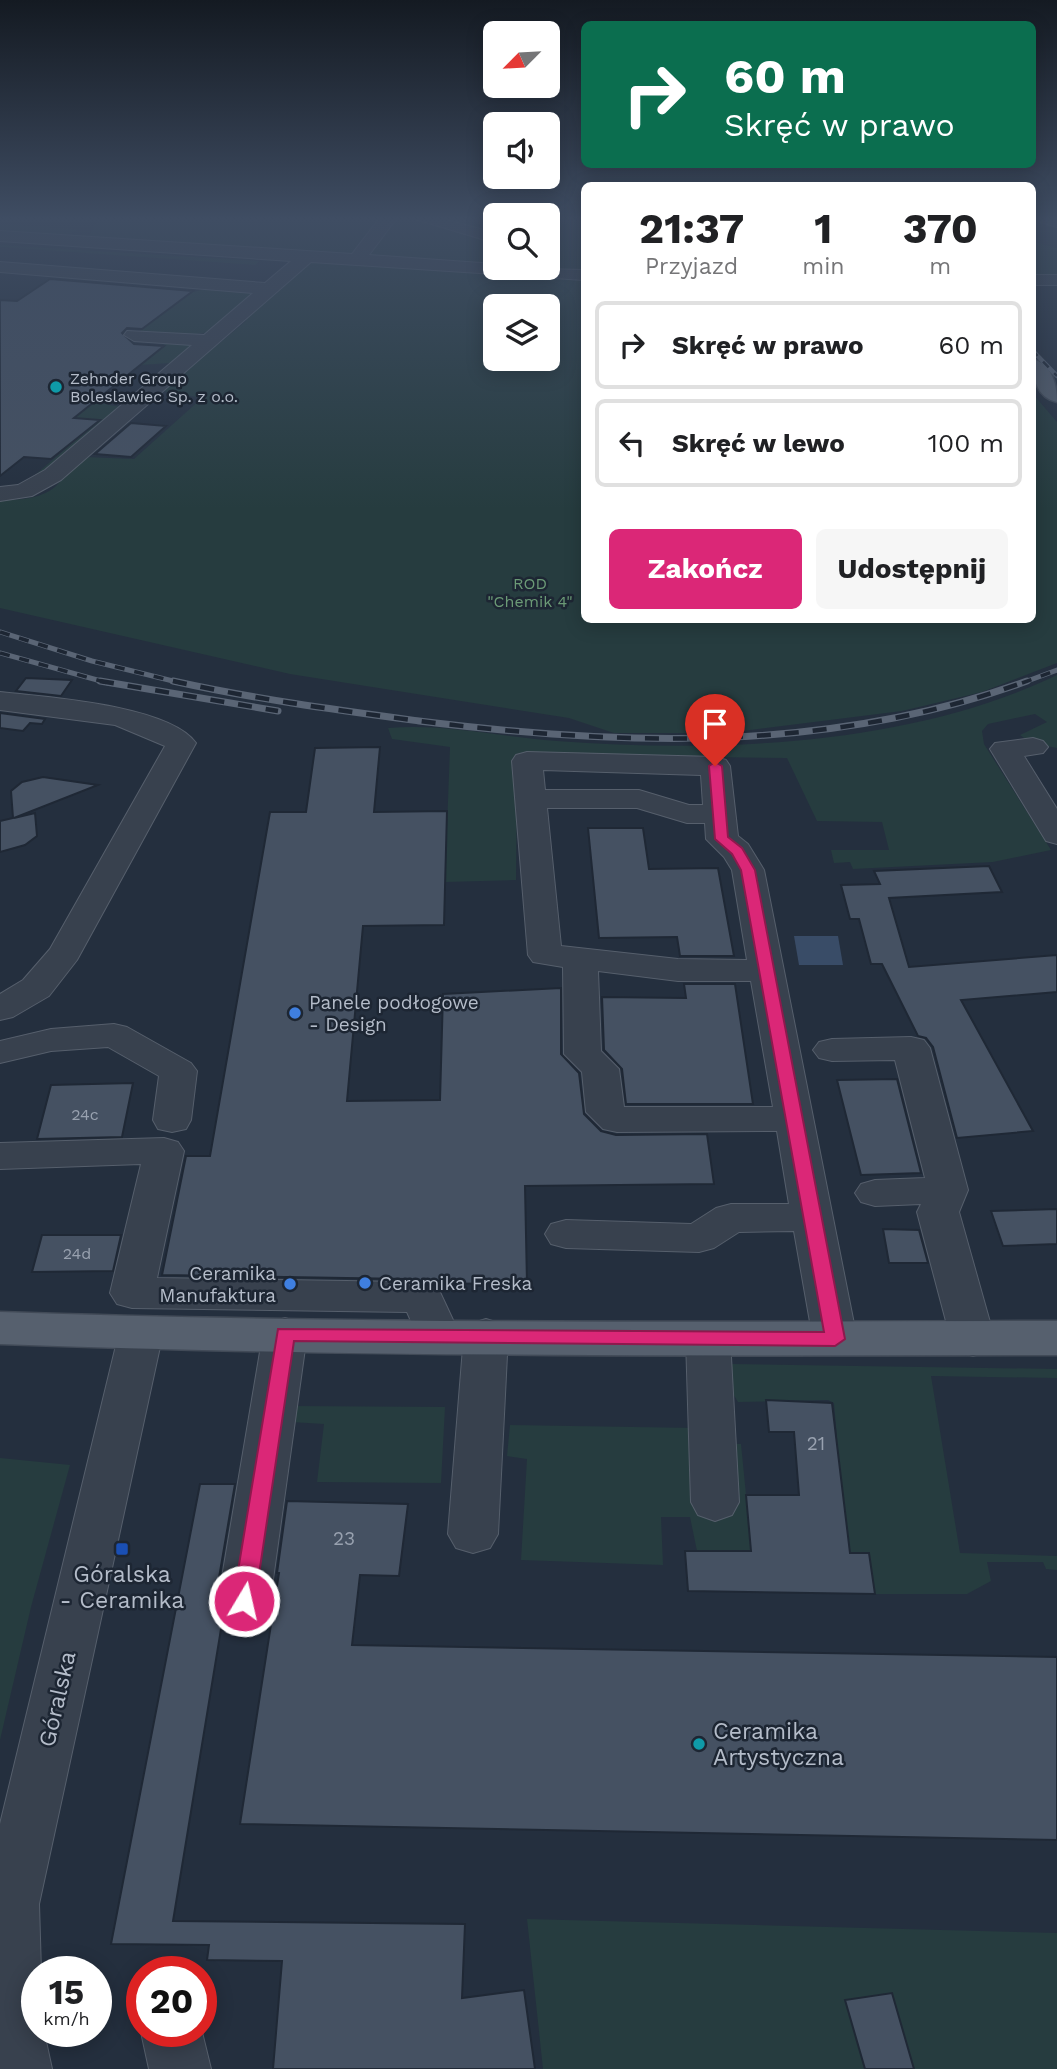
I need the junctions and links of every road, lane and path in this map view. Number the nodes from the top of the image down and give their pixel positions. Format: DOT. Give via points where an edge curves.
graph roads {
  1 [pos="240,316"];
  2 [pos="134,335"];
  3 [pos="212,341"];
  4 [pos="141,368"];
  5 [pos="1036,370"];
  6 [pos="176,371"];
  7 [pos="1036,380"];
  8 [pos="1057,396"];
  9 [pos="113,400"];
  10 [pos="139,402"];
  11 [pos="0,481"];
  12 [pos="37,484"];
  13 [pos="0,494"];
  14 [pos="0,701"];
  15 [pos="1032,747"];
  16 [pos="532,799"];
  17 [pos="720,814"];
  18 [pos="1057,834"];
  19 [pos="580,959"];
  20 [pos="766,971"];
  21 [pos="0,1008"];
  22 [pos="832,1050"];
  23 [pos="0,1052"];
  24 [pos="792,1119"];
  25 [pos="168,1136"];
  26 [pos="0,1156"];
  27 [pos="948,1189"];
  28 [pos="875,1194"];
  29 [pos="810,1217"];
  30 [pos="566,1234"];
  31 [pos="0,1328"];
  32 [pos="141,1333"];
  33 [pos="285,1334"];
  34 [pos="438,1335"];
  35 [pos="486,1335"];
  36 [pos="1057,1338"];
  37 [pos="708,1339"];
  38 [pos="835,1339"];
  39 [pos="974,1340"];
  40 [pos="715,1502"];
  41 [pos="473,1534"];
  42 [pos="244,1601"];
  43 [pos="175,2047"];
  44 [pos="21,2069"];
  45 [pos="180,2069"];
  1 -- 3 [label="street"];
  2 -- 3 [label="street"];
  3 -- 6 [label="street"];
  4 -- 6 [label="street"];
  5 -- 8 [label="main road"];
  6 -- 10 [label="street"];
  7 -- 8 [label="main road"];
  9 -- 10 [label="street"];
  10 -- 12 [label="street"];
  11 -- 12 [label="street"];
  12 -- 13 [label="street"];
  14 -- 21 [label="street" via="86,710 161,729 181,743 65,953 36,988"];
  15 -- 18 [label="street" via="1005,749"];
  16 -- 17 [label="street" via="639,799 687,814"];
  16 -- 17 [label="street" via="527,761 715,766"];
  16 -- 19 [label="street" via="545,955"];
  17 -- 20 [label="street" via="722,839 737,851 748,870"];
  19 -- 20 [label="street" via="678,970"];
  19 -- 24 [label="street" via="583,1055 600,1069 606,1112 617,1120"];
  20 -- 24 [label="street"];
  22 -- 27 [label="street" via="911,1048"];
  23 -- 25 [label="street" via="51,1040 114,1035 178,1071"];
  24 -- 29 [label="street"];
  25 -- 26 [label="street"];
  25 -- 34 [label="street" via="132,1293 407,1297 424,1301"];
  27 -- 28 [label="street"];
  27 -- 39 [label="street" via="938,1212"];
  29 -- 30 [label="street" via="731,1218 699,1238"];
  29 -- 38 [label="street"];
  31 -- 32 [label="main road"];
  32 -- 33 [label="main road"];
  32 -- 44 [label="street, Góralska" via="10,1904 12,2029"];
  33 -- 34 [label="main road"];
  33 -- 42 [label="street"];
  34 -- 35 [label="main road"];
  35 -- 37 [label="main road"];
  35 -- 41 [label="street"];
  36 -- 39 [label="main road"];
  37 -- 38 [label="main road"];
  37 -- 40 [label="street"];
  38 -- 39 [label="main road"];
  43 -- 45 [label="street"];
}
